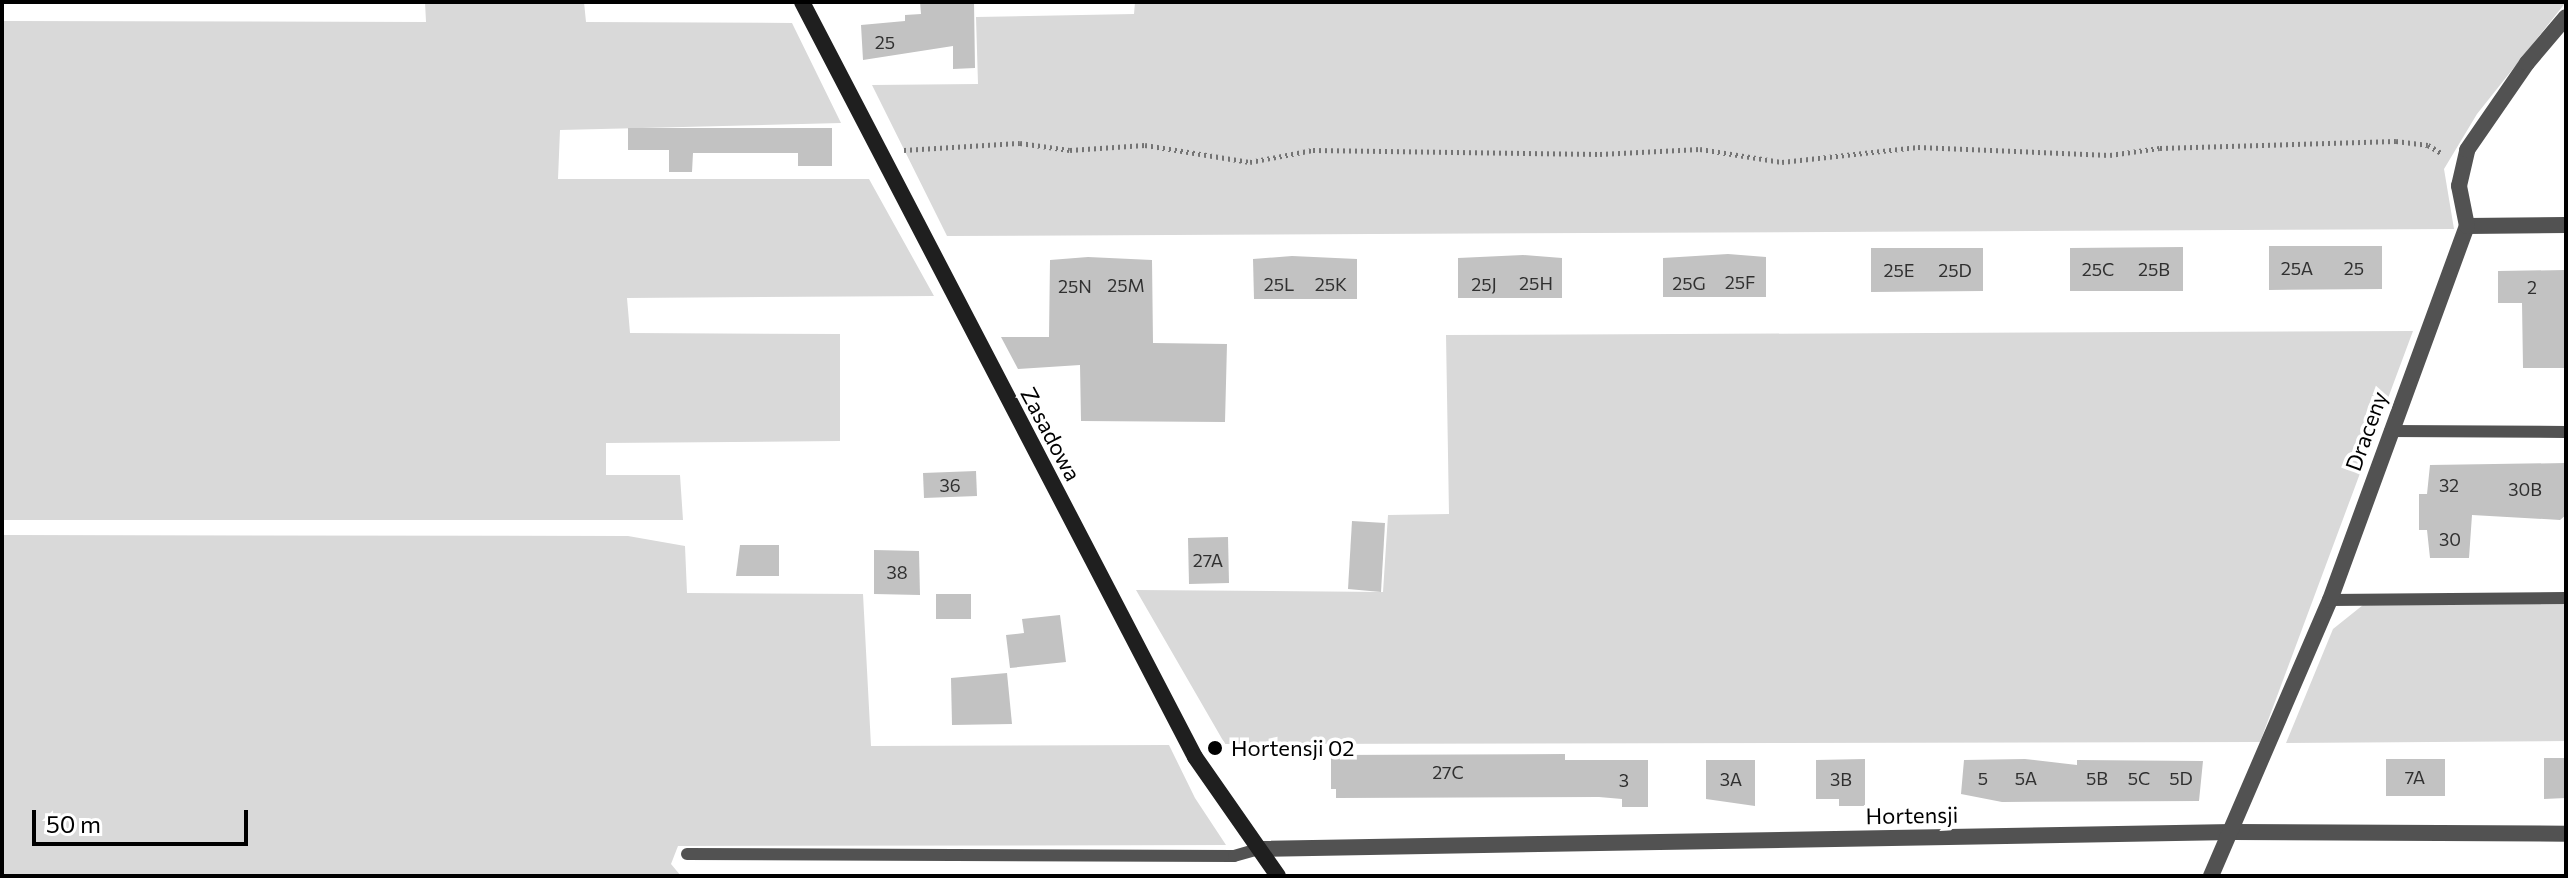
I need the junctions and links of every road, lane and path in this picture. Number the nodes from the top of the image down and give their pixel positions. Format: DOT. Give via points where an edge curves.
graph roads {
  1 [pos="802,2"];
  2 [pos="2566,17"];
  3 [pos="895,151"];
  4 [pos="2460,172"];
  5 [pos="2566,225"];
  6 [pos="2467,226"];
  7 [pos="2390,431"];
  8 [pos="2566,432"];
  9 [pos="2566,598"];
  10 [pos="2330,600"];
  11 [pos="2233,832"];
  12 [pos="2566,834"];
  13 [pos="1258,849"];
  14 [pos="687,854"];
  15 [pos="1278,876"];
  16 [pos="2211,876"];
  1 -- 13 [label="street, Zasadowa" via="1195,757"];
  2 -- 4 [label="street" via="2485,121"];
  3 -- 4 [label="path" via="1020,143 1070,150 1145,145 1250,162 1313,150 1600,154 1700,149 1782,162 1918,147 2098,155 2396,141 2428,145"];
  4 -- 6 [label="street, Draceny"];
  5 -- 6 [label="street"];
  6 -- 7 [label="street, Draceny"];
  7 -- 8 [label="lane"];
  7 -- 10 [label="street, Draceny"];
  9 -- 10 [label="lane"];
  10 -- 11 [label="street, Draceny"];
  11 -- 12 [label="street, Hortensji"];
  11 -- 13 [label="street, Hortensji"];
  11 -- 16 [label="street, Draceny"];
  13 -- 14 [label="lane" via="1234,856"];
  13 -- 15 [label="street, Zasadowa"];
}
